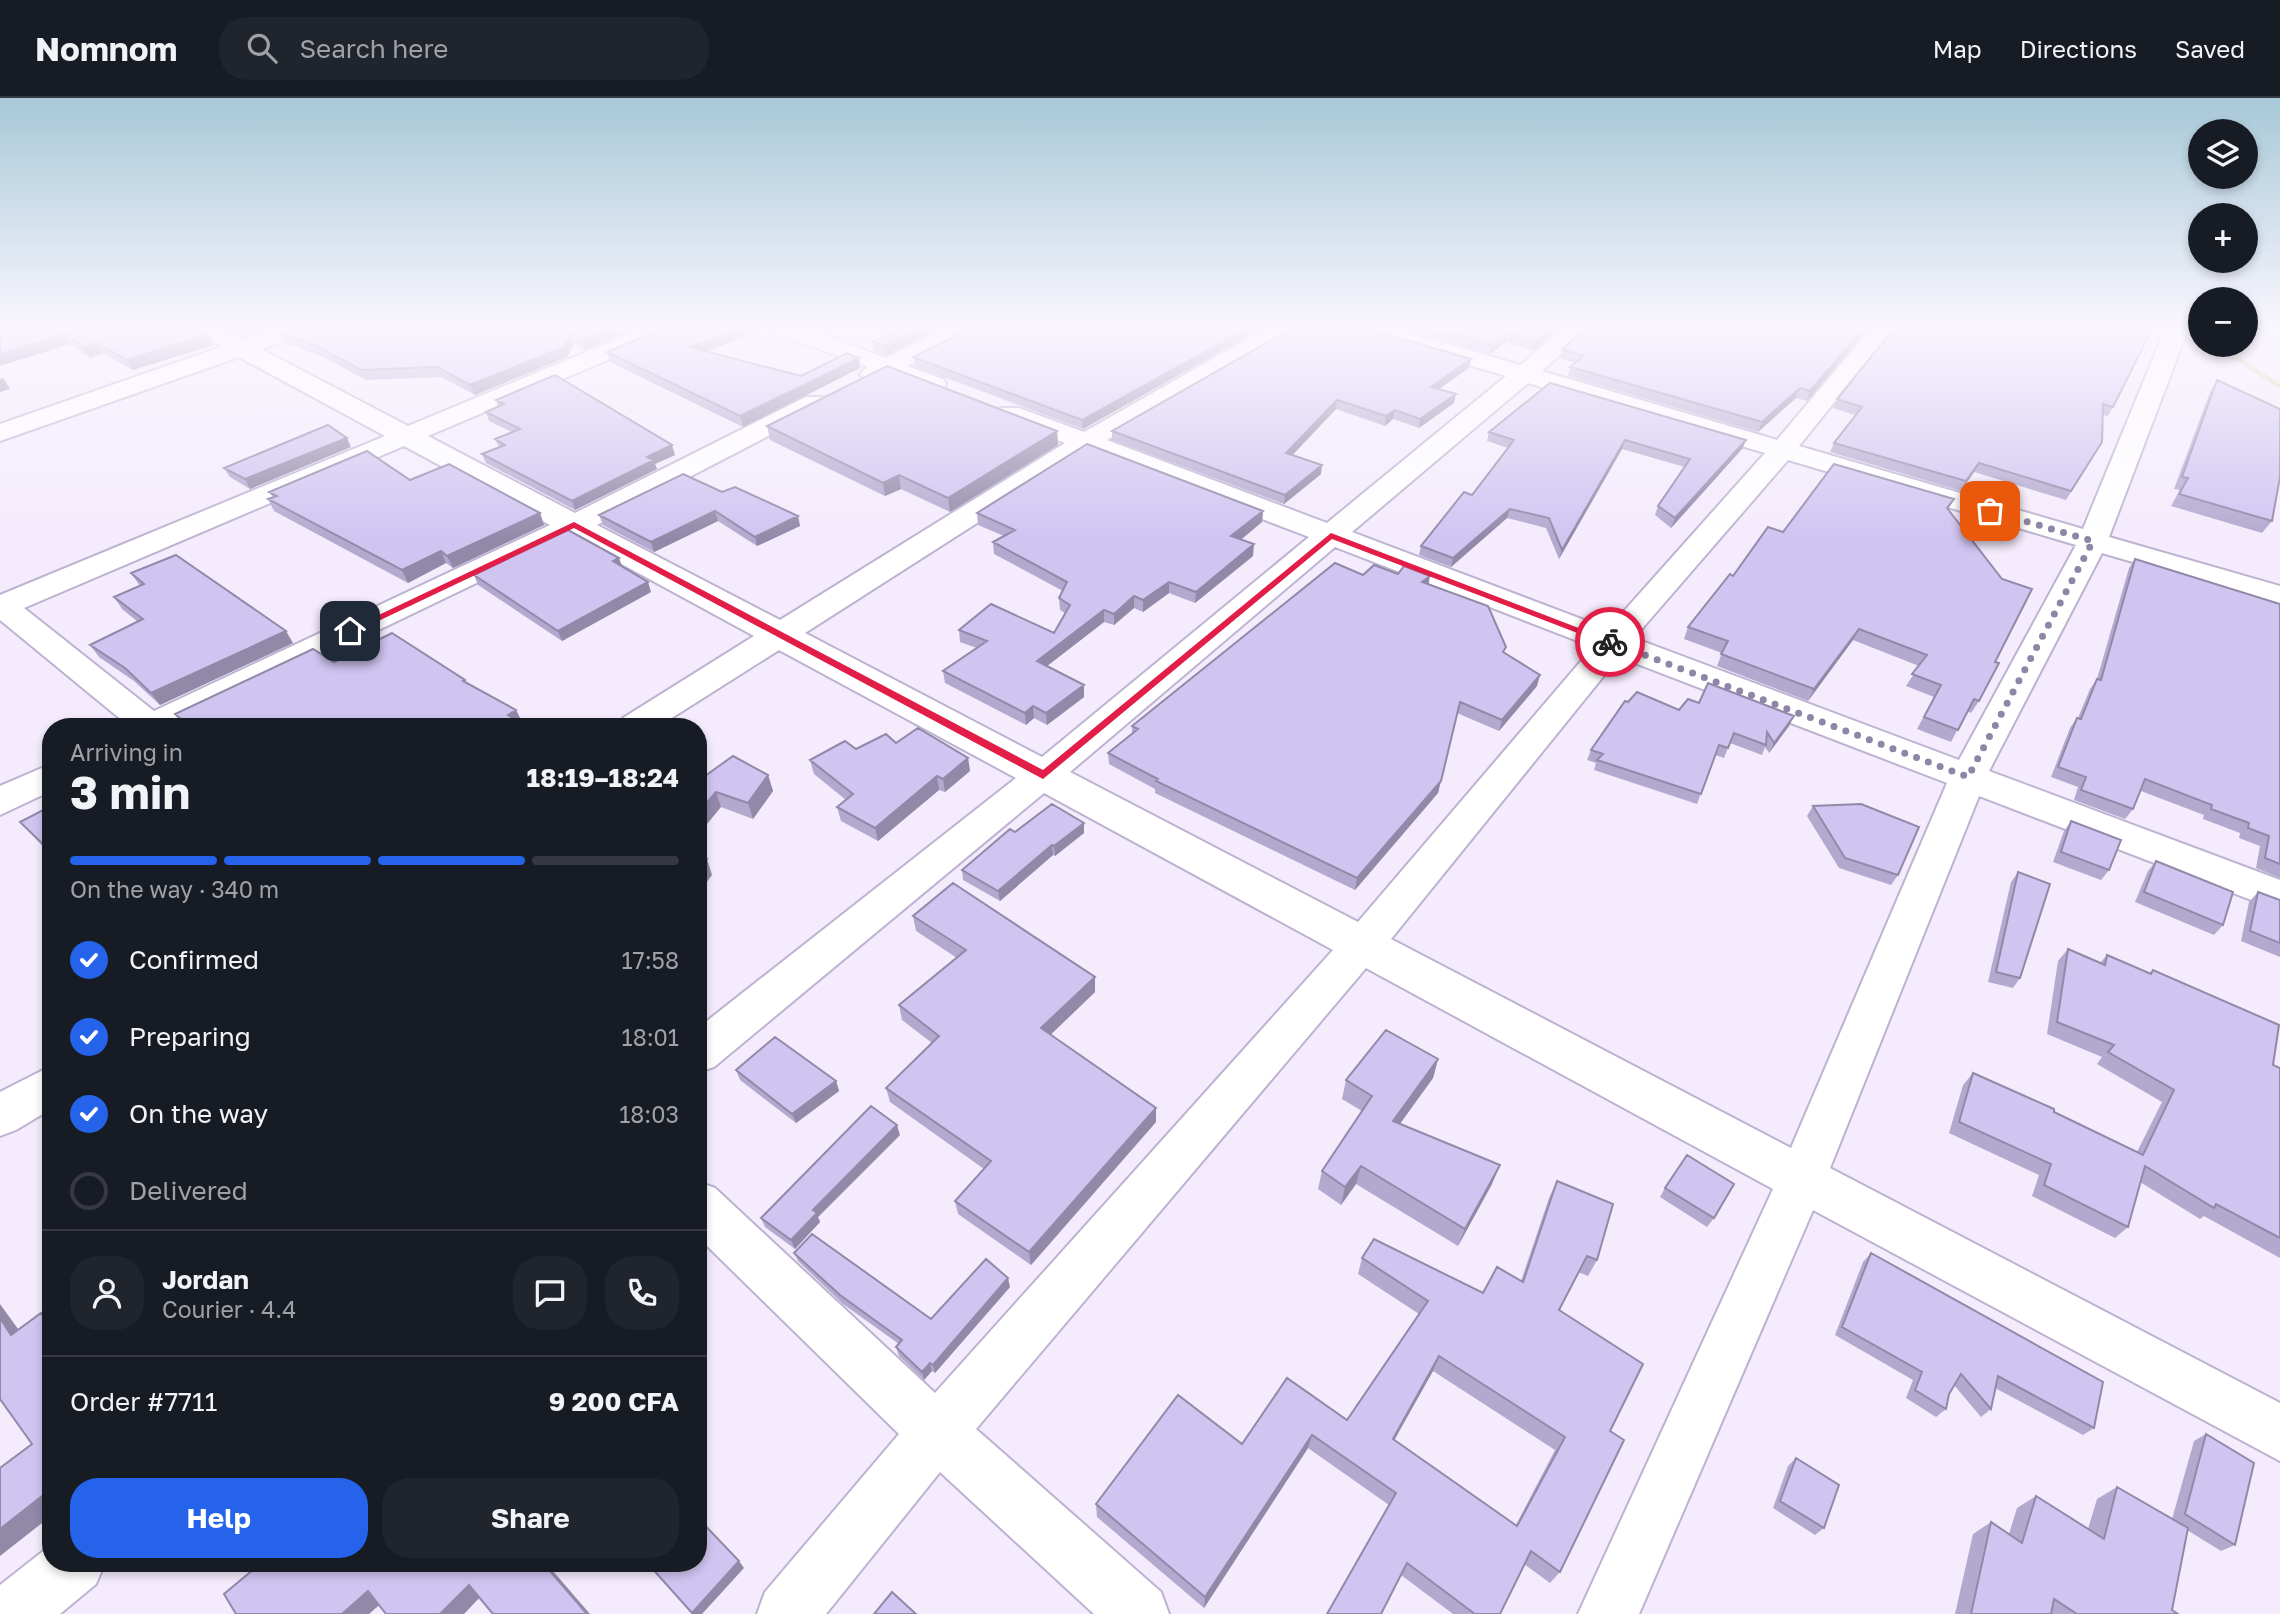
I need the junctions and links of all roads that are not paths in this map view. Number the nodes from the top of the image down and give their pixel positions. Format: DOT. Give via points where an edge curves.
graph roads {
  1 [pos="100,398"];
  2 [pos="334,398"];
  3 [pos="495,398"];
  4 [pos="825,398"];
  5 [pos="970,398"];
  6 [pos="1162,398"];
  7 [pos="1496,398"];
  8 [pos="1605,398"];
  9 [pos="1825,398"];
  10 [pos="2149,398"];
  11 [pos="0,433"];
  12 [pos="405,435"];
  13 [pos="1085,442"];
  14 [pos="1782,450"];
  15 [pos="574,525"];
  16 [pos="1331,535"];
  17 [pos="2093,541"];
  18 [pos="2280,596"];
  19 [pos="1,605"];
  20 [pos="781,635"];
  21 [pos="1613,643"];
  22 [pos="141,718"];
  23 [pos="168,718"];
  24 [pos="648,718"];
  25 [pos="1043,775"];
  26 [pos="1968,777"];
  27 [pos="42,781"];
  28 [pos="0,802"];
  29 [pos="2280,896"];
  30 [pos="1362,945"];
  31 [pos="707,1047"];
  32 [pos="42,1090"];
  33 [pos="0,1116"];
  34 [pos="1802,1179"];
  35 [pos="707,1213"];
  36 [pos="937,1432"];
  37 [pos="2280,1433"];
  38 [pos="64,1572"];
  39 [pos="12,1614"];
  40 [pos="787,1614"];
  41 [pos="1139,1614"];
  42 [pos="1608,1614"];
  1 -- 11 [label="street"];
  2 -- 12 [label="street"];
  3 -- 12 [label="street"];
  4 -- 15 [label="street"];
  5 -- 13 [label="street"];
  6 -- 13 [label="street"];
  7 -- 16 [label="street"];
  8 -- 14 [label="street"];
  9 -- 14 [label="street"];
  10 -- 17 [label="street"];
  12 -- 15 [label="street"];
  12 -- 19 [label="street"];
  13 -- 16 [label="street"];
  13 -- 20 [label="street"];
  14 -- 17 [label="street"];
  14 -- 21 [label="street"];
  15 -- 20 [label="street"];
  15 -- 23 [label="street"];
  16 -- 21 [label="street"];
  16 -- 25 [label="street"];
  17 -- 18 [label="street"];
  17 -- 26 [label="street"];
  19 -- 22 [label="street"];
  20 -- 24 [label="street"];
  20 -- 25 [label="street"];
  21 -- 26 [label="street"];
  21 -- 30 [label="street"];
  25 -- 30 [label="street"];
  25 -- 31 [label="street"];
  26 -- 29 [label="street"];
  26 -- 34 [label="street"];
  27 -- 28 [label="street"];
  30 -- 34 [label="street"];
  30 -- 36 [label="street"];
  32 -- 33 [label="street"];
  34 -- 37 [label="street"];
  34 -- 42 [label="street"];
  35 -- 36 [label="street"];
  36 -- 40 [label="street"];
  36 -- 41 [label="street"];
  38 -- 39 [label="street"];
}
